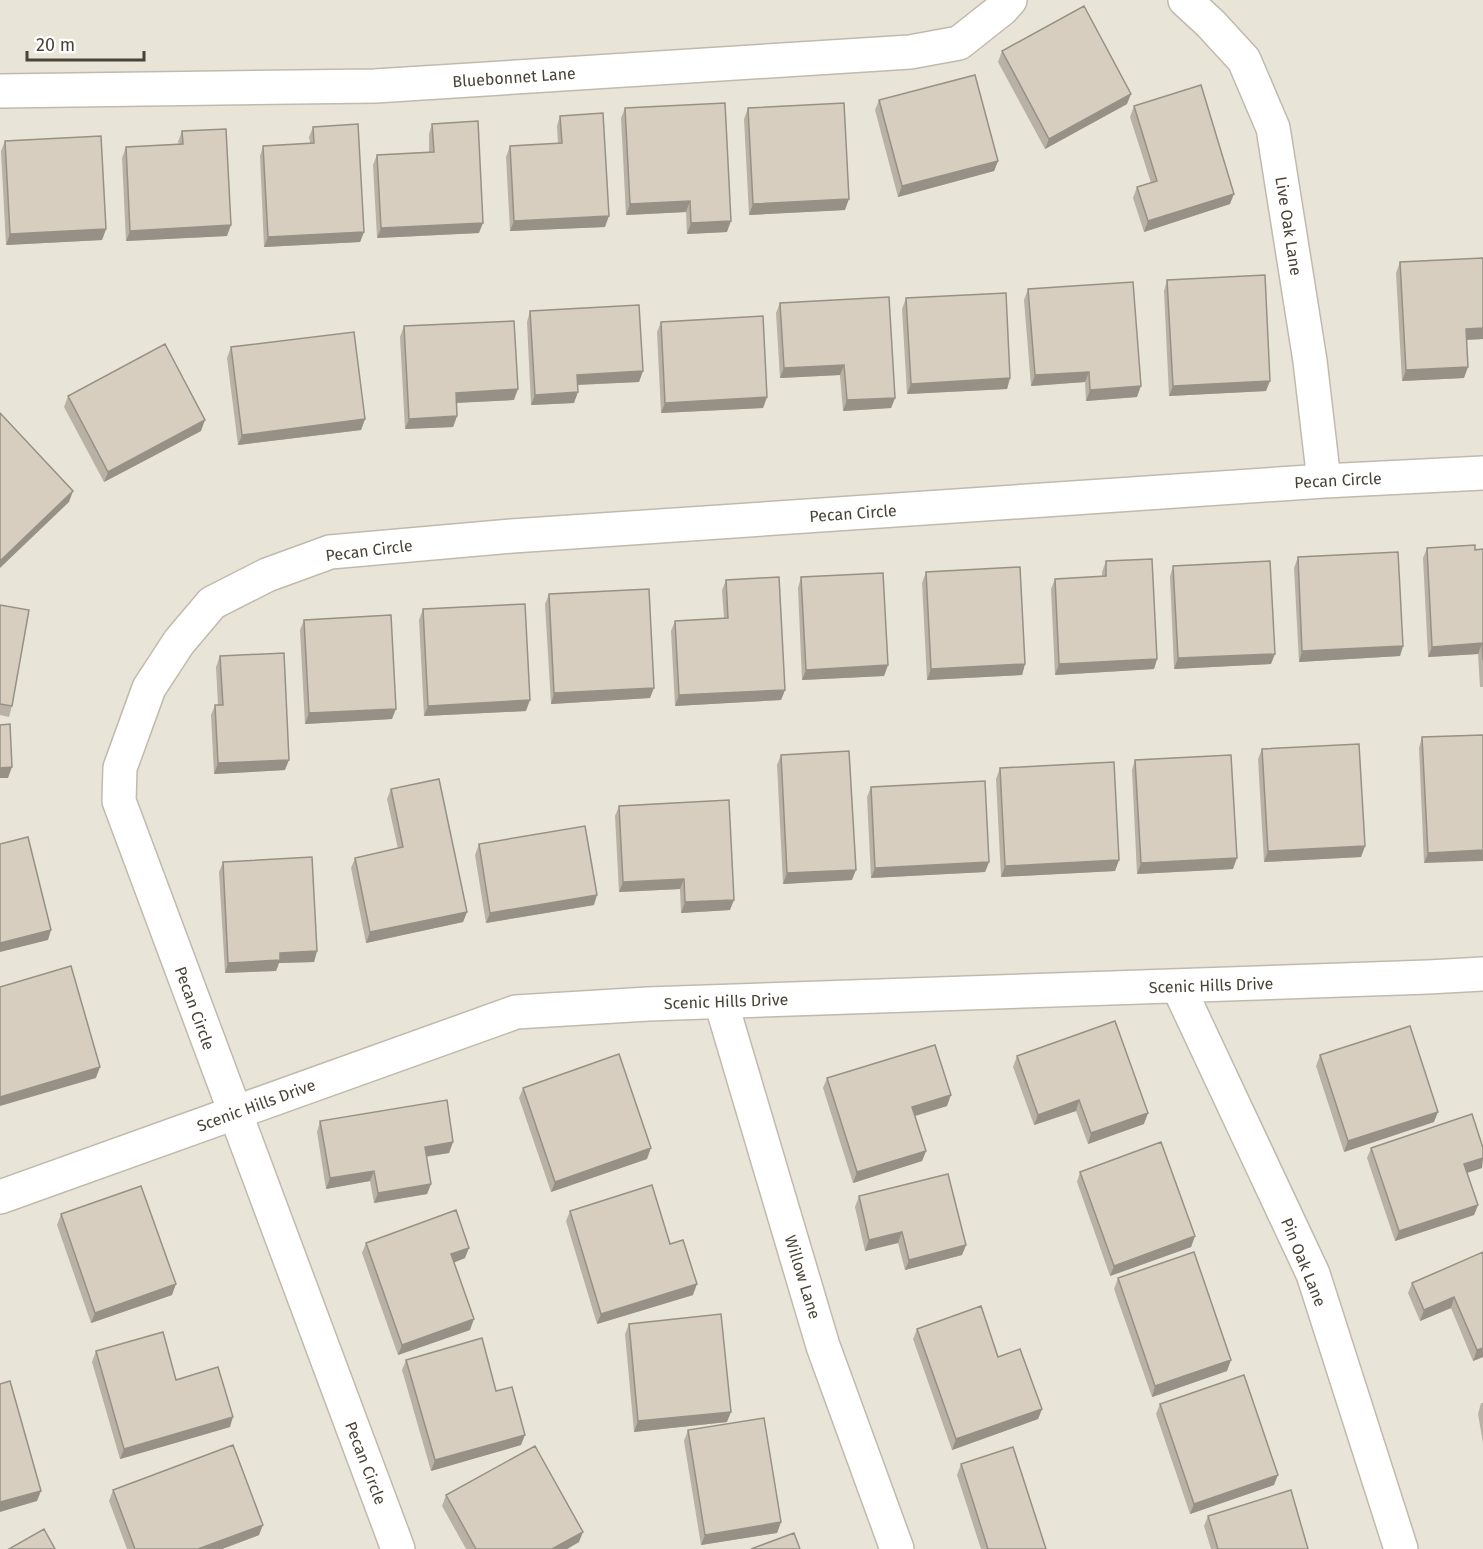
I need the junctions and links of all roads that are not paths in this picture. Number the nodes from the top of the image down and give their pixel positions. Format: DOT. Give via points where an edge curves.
graph roads {
  1 [pos="1010,0"];
  2 [pos="1185,0"];
  3 [pos="0,91"];
  4 [pos="1483,473"];
  5 [pos="1323,481"];
  6 [pos="1483,974"];
  7 [pos="1178,986"];
  8 [pos="721,1002"];
  9 [pos="234,1113"];
  10 [pos="0,1197"];
  11 [pos="398,1549"];
  12 [pos="897,1549"];
  13 [pos="1401,1549"];
  1 -- 3 [label="street, Bluebonnet Lane" via="959,43 910,52 375,86"];
  2 -- 5 [label="street, Live Oak Lane" via="1244,60 1273,129 1310,361"];
  4 -- 5 [label="street, Pecan Circle"];
  5 -- 9 [label="street, Pecan Circle" via="330,552 267,574 212,603 149,687 120,768 119,801"];
  6 -- 7 [label="street, Scenic Hills Drive"];
  7 -- 8 [label="street, Scenic Hills Drive"];
  7 -- 13 [label="street, Pin Oak Lane" via="1313,1275"];
  8 -- 9 [label="street, Scenic Hills Drive" via="516,1012"];
  8 -- 12 [label="street, Willow Lane" via="823,1346"];
  9 -- 10 [label="street, Scenic Hills Drive"];
  9 -- 11 [label="street, Pecan Circle"];
}
